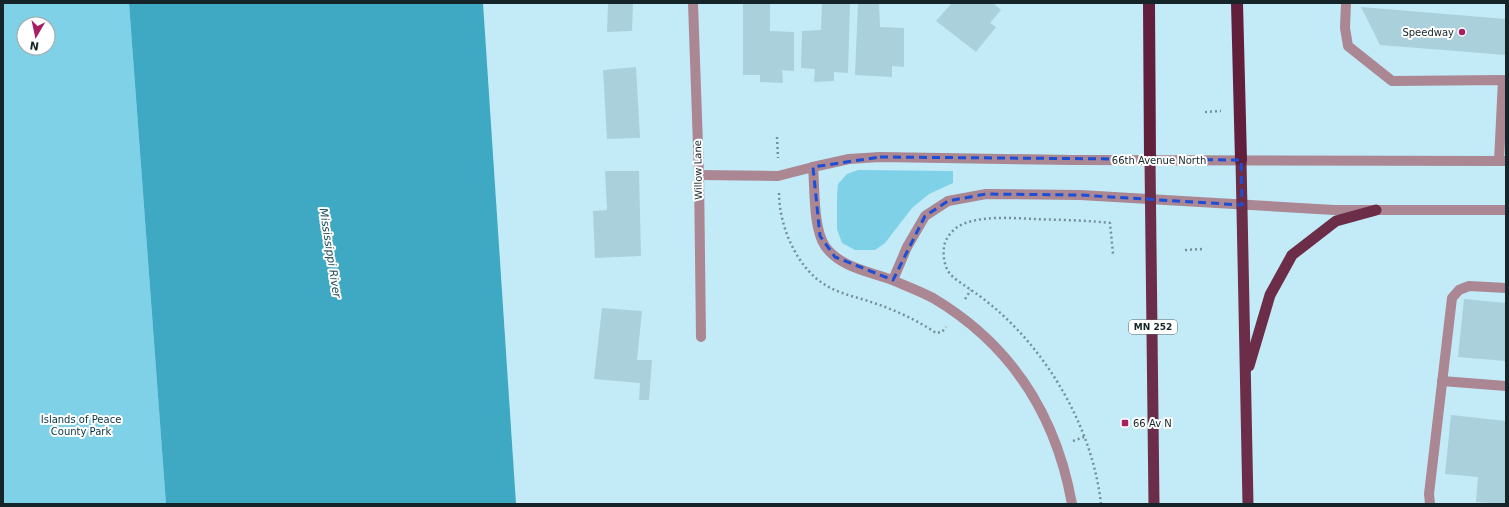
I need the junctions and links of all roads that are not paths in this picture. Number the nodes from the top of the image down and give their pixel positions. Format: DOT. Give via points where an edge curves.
graph roads {
  1 [pos="693,3"];
  2 [pos="1149,3"];
  3 [pos="1237,3"];
  4 [pos="1346,3"];
  5 [pos="1505,80"];
  6 [pos="1150,160"];
  7 [pos="1241,160"];
  8 [pos="1502,161"];
  9 [pos="813,167"];
  10 [pos="699,175"];
  11 [pos="1151,199"];
  12 [pos="1242,204"];
  13 [pos="1376,210"];
  14 [pos="1506,210"];
  15 [pos="893,280"];
  16 [pos="1506,288"];
  17 [pos="701,337"];
  18 [pos="1246,378"];
  19 [pos="1442,381"];
  20 [pos="1506,386"];
  21 [pos="1072,504"];
  22 [pos="1154,504"];
  23 [pos="1248,504"];
  24 [pos="1430,504"];
  1 -- 10 [label="street, Willow Lane"];
  2 -- 6 [label="highway, MN 252"];
  3 -- 7 [label="highway"];
  4 -- 5 [label="street" via="1345,28 1348,46 1392,81"];
  5 -- 8 [label="street"];
  6 -- 7 [label="street, 66th Avenue North"];
  6 -- 9 [label="street, 66th Avenue North" via="880,157 849,159"];
  6 -- 11 [label="highway, MN 252"];
  7 -- 8 [label="street, 66th Avenue North"];
  7 -- 12 [label="highway"];
  9 -- 10 [label="street, 66th Avenue North" via="778,176"];
  9 -- 15 [label="street" via="817,221 820,236 826,247 835,257 846,263"];
  10 -- 17 [label="street, Willow Lane"];
  11 -- 12 [label="street"];
  11 -- 15 [label="street" via="986,194 948,201 925,216"];
  11 -- 22 [label="highway, MN 252"];
  12 -- 13 [label="street"];
  12 -- 18 [label="highway"];
  13 -- 14 [label="street"];
  13 -- 18 [label="highway" via="1336,221 1292,256 1270,295"];
  15 -- 21 [label="street" via="932,298 955,313 982,334 1012,365 1028,387 1046,420 1060,455"];
  16 -- 19 [label="street" via="1469,286 1459,290 1452,298"];
  18 -- 23 [label="highway"];
  19 -- 20 [label="street"];
  19 -- 24 [label="street"];
}
